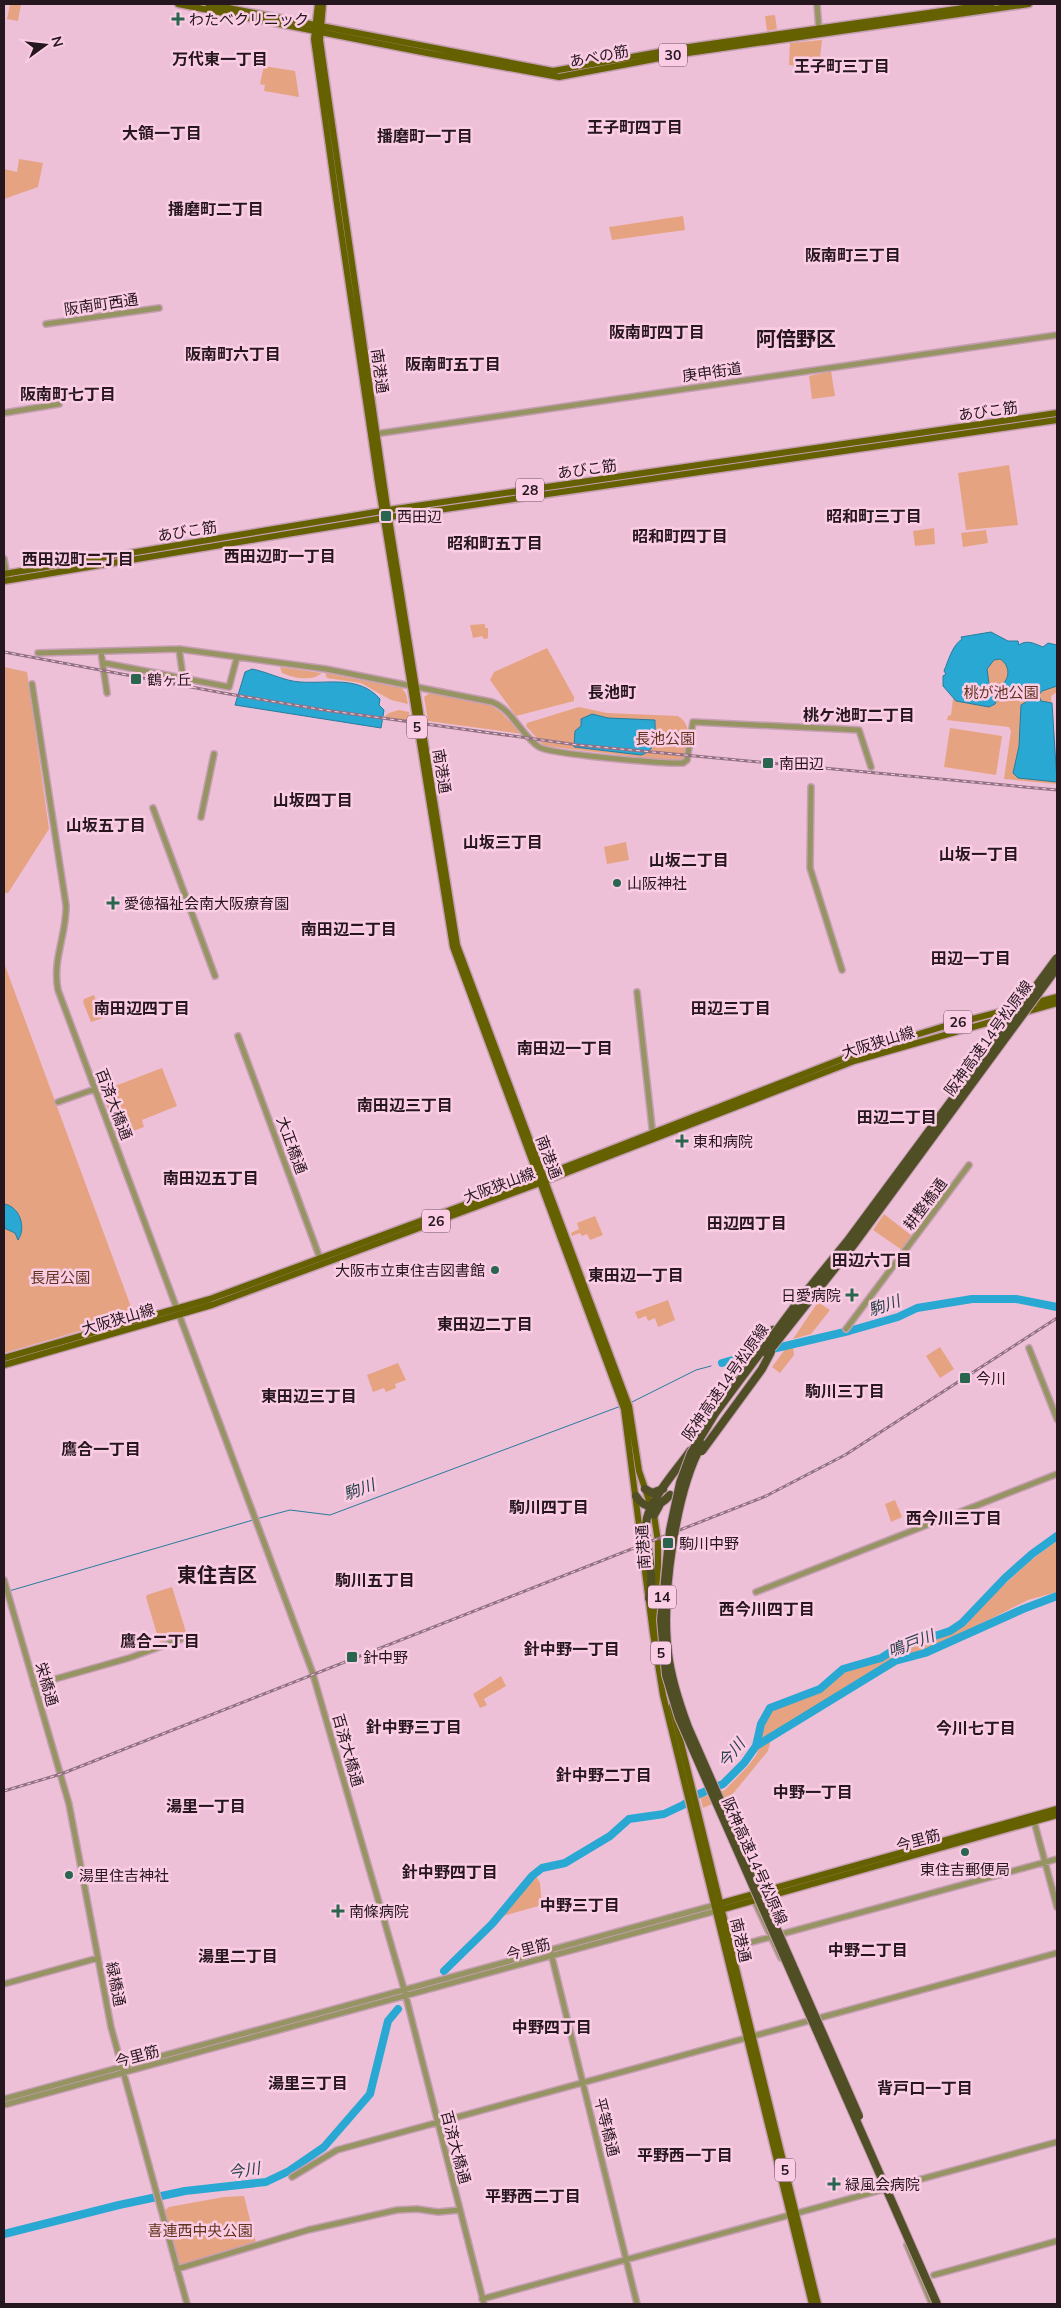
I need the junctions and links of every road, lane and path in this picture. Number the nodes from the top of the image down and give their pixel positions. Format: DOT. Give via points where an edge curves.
graph roads {
  1 [pos="178,4"];
  2 [pos="208,4"];
  3 [pos="318,4"];
  4 [pos="323,4"];
  5 [pos="817,4"];
  6 [pos="992,4"];
  7 [pos="1029,4"];
  8 [pos="318,29"];
  9 [pos="819,32"];
  10 [pos="158,308"];
  11 [pos="46,324"];
  12 [pos="1057,335"];
  13 [pos="59,404"];
  14 [pos="4,413"];
  15 [pos="1057,413"];
  16 [pos="1057,420"];
  17 [pos="374,434"];
  18 [pos="385,510"];
  19 [pos="387,518"];
  20 [pos="4,559"];
  21 [pos="5,577"];
  22 [pos="179,649"];
  23 [pos="101,652"];
  24 [pos="38,653"];
  25 [pos="237,657"];
  26 [pos="104,663"];
  27 [pos="183,677"];
  28 [pos="32,684"];
  29 [pos="413,687"];
  30 [pos="107,693"];
  31 [pos="214,754"];
  32 [pos="872,767"];
  33 [pos="811,787"];
  34 [pos="154,808"];
  35 [pos="201,818"];
  36 [pos="1057,958"];
  37 [pos="1057,968"];
  38 [pos="842,970"];
  39 [pos="215,976"];
  40 [pos="637,992"];
  41 [pos="1057,997"];
  42 [pos="1057,1003"];
  43 [pos="238,1036"];
  44 [pos="95,1089"];
  45 [pos="58,1102"];
  46 [pos="653,1136"];
  47 [pos="969,1165"];
  48 [pos="541,1179"];
  49 [pos="321,1260"];
  50 [pos="801,1298"];
  51 [pos="177,1312"];
  52 [pos="846,1329"];
  53 [pos="776,1343"];
  54 [pos="1030,1348"];
  55 [pos="4,1358"];
  56 [pos="4,1365"];
  57 [pos="626,1404"];
  58 [pos="1057,1419"];
  59 [pos="1057,1474"];
  60 [pos="645,1489"];
  61 [pos="663,1489"];
  62 [pos="636,1496"];
  63 [pos="655,1506"];
  64 [pos="654,1515"];
  65 [pos="4,1580"];
  66 [pos="756,1592"];
  67 [pos="649,1598"];
  68 [pos="190,1636"];
  69 [pos="34,1685"];
  70 [pos="62,1781"];
  71 [pos="691,1800"];
  72 [pos="1057,1809"];
  73 [pos="1057,1815"];
  74 [pos="1034,1821"];
  75 [pos="1057,1859"];
  76 [pos="1045,1863"];
  77 [pos="754,1900"];
  78 [pos="718,1907"];
  79 [pos="1057,1907"];
  80 [pos="772,1938"];
  81 [pos="730,1948"];
  82 [pos="551,1952"];
  83 [pos="1057,1953"];
  84 [pos="98,1958"];
  85 [pos="4,1984"];
  86 [pos="404,1989"];
  87 [pos="406,1996"];
  88 [pos="809,2021"];
  89 [pos="750,2037"];
  90 [pos="123,2070"];
  91 [pos="583,2083"];
  92 [pos="4,2099"];
  93 [pos="4,2106"];
  94 [pos="437,2123"];
  95 [pos="1057,2142"];
  96 [pos="292,2176"];
  97 [pos="883,2190"];
  98 [pos="460,2210"];
  99 [pos="793,2214"];
  100 [pos="1057,2241"];
  101 [pos="626,2260"];
  102 [pos="177,2269"];
  103 [pos="934,2275"];
  104 [pos="483,2302"];
  105 [pos="187,2304"];
  106 [pos="637,2304"];
  107 [pos="812,2304"];
  108 [pos="818,2304"];
  109 [pos="932,2304"];
  110 [pos="937,2304"];
  111 [pos="942,2304"];
  1 -- 8 [label="main road, あべの筋 / 30"];
  2 -- 8 [label="main road, あべの筋 / 30"];
  3 -- 8 [label="main road, 南港通 / 5"];
  4 -- 8 [label="main road, 南港通 / 5"];
  5 -- 9 [label="street"];
  6 -- 9 [label="main road, あべの筋 / 30"];
  7 -- 9 [label="main road, あべの筋 / 30"];
  8 -- 9 [label="main road, あべの筋 / 30" via="559,77"];
  8 -- 17 [label="main road, 南港通 / 5"];
  10 -- 11 [label="street, 阪南町西通"];
  12 -- 17 [label="street, 庚申街道"];
  13 -- 14 [label="street"];
  15 -- 18 [label="main road, あびこ筋 / 28"];
  16 -- 19 [label="main road, あびこ筋 / 28"];
  17 -- 18 [label="main road, 南港通 / 5"];
  18 -- 19 [label="main road, 南港通 / 5"];
  18 -- 21 [label="main road, あびこ筋 / 28"];
  19 -- 21 [label="main road, あびこ筋 / 28"];
  19 -- 29 [label="main road, 南港通 / 5"];
  20 -- 21 [label="street"];
  22 -- 23 [label="street"];
  22 -- 25 [label="street"];
  22 -- 27 [label="street"];
  23 -- 24 [label="street"];
  23 -- 26 [label="street"];
  25 -- 27 [label="street" via="229,687"];
  25 -- 29 [label="street" via="326,669"];
  26 -- 27 [label="street"];
  26 -- 30 [label="street"];
  28 -- 44 [label="street, 百済大橋通" via="66,905 56,975 58,990"];
  29 -- 32 [label="street" via="497,704 537,746 544,749 679,764 687,760 692,722 859,730"];
  29 -- 48 [label="main road, 南港通 / 5" via="453,947"];
  31 -- 35 [label="street"];
  33 -- 38 [label="street" via="810,868"];
  34 -- 39 [label="street"];
  36 -- 50 [label="highway, 阪神高速14号松原線 / 14, bridge" via="849,1239"];
  37 -- 53 [label="highway, 阪神高速14号松原線 / 14, bridge" via="855,1243"];
  40 -- 46 [label="street"];
  41 -- 46 [label="main road, 大阪狭山線 / 26" via="860,1052"];
  42 -- 46 [label="main road, 大阪狭山線 / 26" via="862,1059"];
  43 -- 49 [label="street, 大正橋通"];
  44 -- 45 [label="street"];
  44 -- 51 [label="street, 百済大橋通"];
  46 -- 48 [label="main road, 大阪狭山線 / 26"];
  47 -- 52 [label="street, 耕整橋通"];
  48 -- 49 [label="main road, 大阪狭山線 / 26"];
  48 -- 57 [label="main road, 南港通 / 5"];
  49 -- 51 [label="main road, 大阪狭山線 / 26" via="212,1305"];
  50 -- 61 [label="highway, bridge" via="723,1394 700,1436"];
  50 -- 110 [label="highway, 阪神高速14号松原線 / 14, bridge" via="716,1412 684,1471 670,1530 664,1578 663,1662 678,1718 711,1796"];
  51 -- 55 [label="main road, 大阪狭山線 / 26"];
  51 -- 56 [label="main road, 大阪狭山線 / 26"];
  51 -- 86 [label="street, 百済大橋通" via="313,1677"];
  53 -- 63 [label="highway, bridge" via="762,1369 670,1495"];
  53 -- 111 [label="highway, 阪神高速14号松原線 / 14, bridge" via="711,1428 689,1474 673,1545 666,1617 672,1677 692,1735"];
  54 -- 58 [label="street"];
  57 -- 60 [label="main road, 南港通 / 5"];
  57 -- 62 [label="main road, 南港通 / 5"];
  59 -- 66 [label="street"];
  60 -- 61 [label="highway" via="652,1493"];
  60 -- 63 [label="main road, 南港通 / 5"];
  61 -- 63 [label="highway"];
  62 -- 63 [label="highway" via="642,1503"];
  62 -- 67 [label="main road, 南港通 / 5"];
  63 -- 64 [label="highway"];
  63 -- 67 [label="highway" via="646,1523 652,1588"];
  64 -- 71 [label="main road, 南港通 / 5" via="658,1555 657,1625"];
  65 -- 69 [label="street, 栄橋通"];
  67 -- 71 [label="main road, 南港通 / 5" via="657,1664"];
  68 -- 69 [label="street" via="129,1658"];
  69 -- 70 [label="street, 栄橋通"];
  70 -- 84 [label="street, 緑橋通"];
  71 -- 78 [label="main road, 南港通 / 5"];
  72 -- 78 [label="main road, 今里筋"];
  73 -- 74 [label="main road, 今里筋"];
  74 -- 76 [label="street"];
  74 -- 77 [label="main road, 今里筋"];
  75 -- 76 [label="street"];
  76 -- 79 [label="street"];
  76 -- 80 [label="street"];
  77 -- 78 [label="main road, 今里筋"];
  77 -- 80 [label="street"];
  78 -- 81 [label="main road, 南港通 / 5"];
  78 -- 82 [label="street, 今里筋"];
  78 -- 89 [label="main road, 南港通 / 5"];
  80 -- 81 [label="street"];
  80 -- 88 [label="street"];
  81 -- 89 [label="main road, 南港通 / 5"];
  82 -- 86 [label="street, 今里筋"];
  82 -- 87 [label="street, 今里筋"];
  82 -- 91 [label="street, 平等橋通"];
  83 -- 88 [label="street"];
  84 -- 85 [label="street"];
  84 -- 90 [label="street, 緑橋通"];
  86 -- 87 [label="street, 百済大橋通"];
  86 -- 90 [label="street, 今里筋"];
  87 -- 90 [label="street, 今里筋"];
  87 -- 94 [label="street, 百済大橋通"];
  88 -- 89 [label="street"];
  88 -- 97 [label="street"];
  89 -- 91 [label="street"];
  89 -- 99 [label="main road, 南港通 / 5"];
  90 -- 92 [label="street, 今里筋"];
  90 -- 93 [label="street, 今里筋"];
  90 -- 102 [label="street, 緑橋通"];
  91 -- 94 [label="street"];
  91 -- 101 [label="street, 平等橋通"];
  94 -- 96 [label="street" via="337,2150"];
  94 -- 98 [label="street, 百済大橋通"];
  95 -- 97 [label="street"];
  97 -- 99 [label="street"];
  97 -- 109 [label="street"];
  98 -- 102 [label="street" via="397,2210 308,2230"];
  98 -- 104 [label="street, 百済大橋通"];
  99 -- 101 [label="street"];
  99 -- 107 [label="main road, 南港通 / 5"];
  99 -- 108 [label="main road, 南港通 / 5"];
  100 -- 103 [label="street"];
  101 -- 104 [label="street"];
  101 -- 106 [label="street, 平等橋通"];
  102 -- 105 [label="street"];
}
